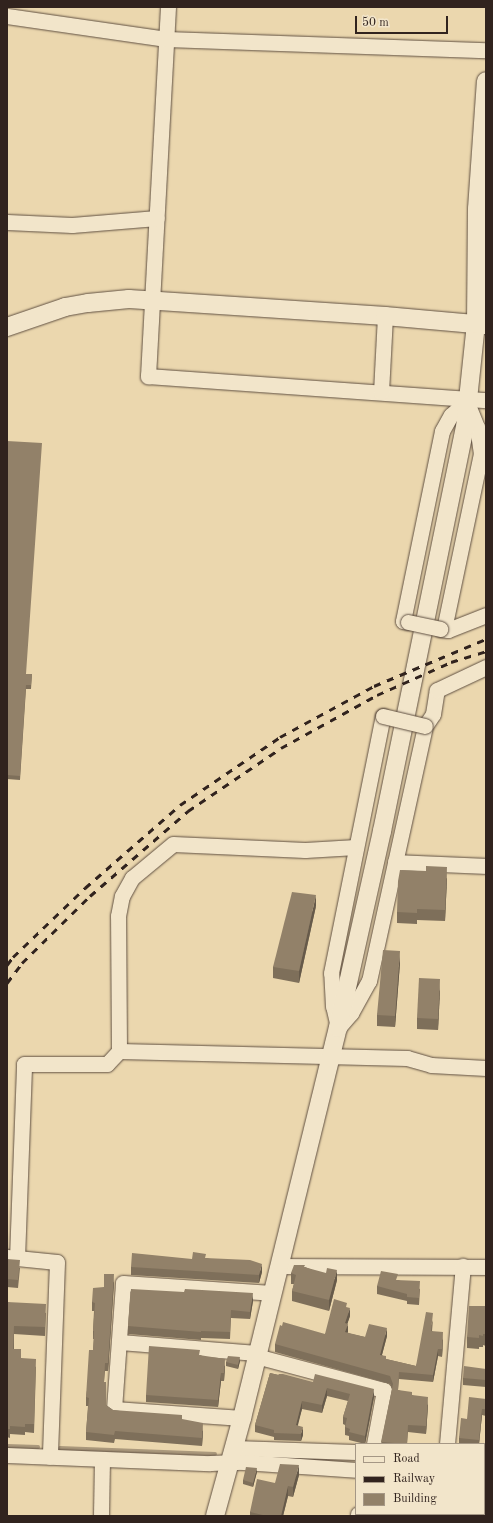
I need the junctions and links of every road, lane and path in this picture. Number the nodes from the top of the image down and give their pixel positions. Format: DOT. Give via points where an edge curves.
graph roads {
  1 [pos="168,7"];
  2 [pos="7,16"];
  3 [pos="166,39"];
  4 [pos="486,50"];
  5 [pos="486,82"];
  6 [pos="156,218"];
  7 [pos="7,222"];
  8 [pos="481,254"];
  9 [pos="152,300"];
  10 [pos="385,316"];
  11 [pos="481,325"];
  12 [pos="7,327"];
  13 [pos="381,392"];
  14 [pos="475,401"];
  15 [pos="486,616"];
  16 [pos="442,629"];
  17 [pos="486,667"];
  18 [pos="425,726"];
  19 [pos="356,847"];
  20 [pos="395,862"];
  21 [pos="486,866"];
  22 [pos="338,1028"];
  23 [pos="119,1051"];
  24 [pos="331,1055"];
  25 [pos="486,1068"];
  26 [pos="12,1257"];
  27 [pos="279,1266"];
  28 [pos="463,1266"];
  29 [pos="486,1267"];
  30 [pos="272,1293"];
  31 [pos="120,1342"];
  32 [pos="256,1354"];
  33 [pos="242,1418"];
  34 [pos="374,1443"];
  35 [pos="447,1443"];
  36 [pos="355,1452"];
  37 [pos="7,1455"];
  38 [pos="232,1455"];
  39 [pos="50,1457"];
  40 [pos="102,1459"];
  41 [pos="355,1470"];
  42 [pos="101,1516"];
  43 [pos="216,1516"];
  1 -- 3 [label="street"];
  2 -- 3 [label="street"];
  3 -- 4 [label="street"];
  3 -- 6 [label="street"];
  5 -- 8 [label="street" via="479,166"];
  6 -- 7 [label="street" via="72,225"];
  6 -- 9 [label="street"];
  8 -- 11 [label="street"];
  9 -- 10 [label="street"];
  9 -- 12 [label="street" via="116,300 73,306"];
  9 -- 13 [label="street" via="148,376"];
  10 -- 11 [label="street"];
  10 -- 13 [label="street"];
  11 -- 14 [label="street"];
  13 -- 14 [label="street"];
  14 -- 16 [label="street" via="476,428 481,454"];
  14 -- 16 [label="street, bridge" via="451,415 442,431 403,621"];
  14 -- 22 [label="street" via="465,428 382,831"];
  15 -- 16 [label="street" via="448,630"];
  17 -- 18 [label="street" via="437,690 433,714"];
  18 -- 19 [label="street, bridge" via="383,716"];
  18 -- 20 [label="street"];
  19 -- 22 [label="street" via="331,973"];
  19 -- 23 [label="street" via="305,850 173,844 132,878 122,896 118,916"];
  20 -- 21 [label="street"];
  20 -- 22 [label="street" via="369,981 351,1013"];
  22 -- 24 [label="street"];
  23 -- 24 [label="street"];
  23 -- 26 [label="street" via="107,1064 24,1064"];
  24 -- 25 [label="street" via="407,1058 431,1065"];
  24 -- 27 [label="street"];
  26 -- 39 [label="street" via="57,1262"];
  27 -- 28 [label="street"];
  27 -- 30 [label="street"];
  28 -- 29 [label="street"];
  28 -- 35 [label="street"];
  30 -- 31 [label="street" via="123,1283"];
  30 -- 32 [label="street"];
  31 -- 32 [label="street"];
  31 -- 33 [label="street" via="114,1409"];
  32 -- 33 [label="street"];
  32 -- 34 [label="street" via="384,1390"];
  33 -- 38 [label="street"];
  36 -- 38 [label="street"];
  37 -- 39 [label="street"];
  38 -- 40 [label="street" via="210,1463"];
  38 -- 41 [label="street"];
  38 -- 43 [label="street"];
  39 -- 40 [label="street"];
  40 -- 42 [label="street"];
}
